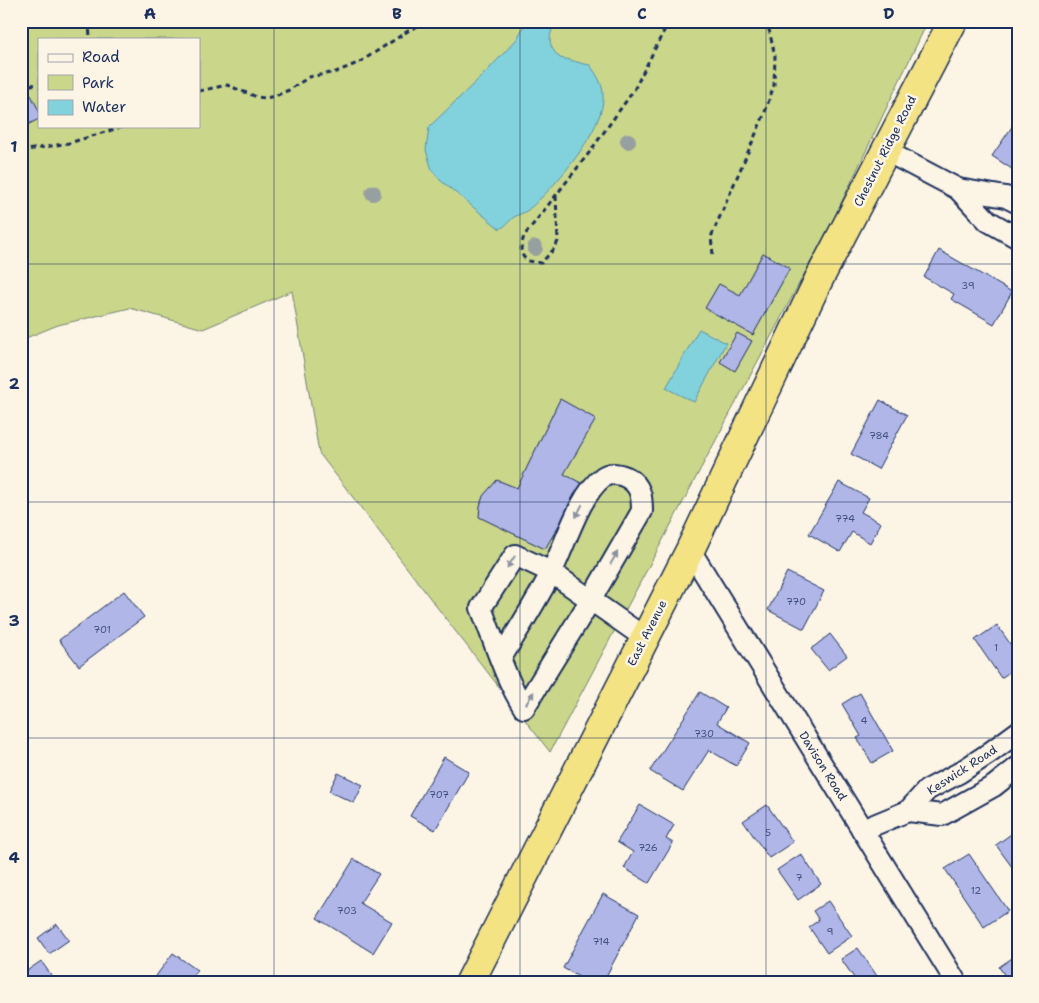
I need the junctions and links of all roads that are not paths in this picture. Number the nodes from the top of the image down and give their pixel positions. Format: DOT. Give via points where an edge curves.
graph roads {
  1 [pos="953,21"];
  2 [pos="886,150"];
  3 [pos="958,189"];
  4 [pos="1018,204"];
  5 [pos="1018,238"];
  6 [pos="818,281"];
  7 [pos="690,550"];
  8 [pos="551,572"];
  9 [pos="590,601"];
  10 [pos="645,638"];
  11 [pos="501,658"];
  12 [pos="1018,732"];
  13 [pos="1018,768"];
  14 [pos="908,812"];
  15 [pos="862,830"];
  16 [pos="470,982"];
  17 [pos="956,982"];
  1 -- 2 [label="highway, Chestnut Ridge Road"];
  2 -- 3 [label="street"];
  2 -- 6 [label="highway, Chestnut Ridge Road"];
  3 -- 4 [label="street" via="1006,197"];
  3 -- 5 [label="street" via="988,221"];
  6 -- 7 [label="highway, East Avenue"];
  7 -- 10 [label="highway, East Avenue"];
  7 -- 15 [label="street, Davison Road"];
  8 -- 9 [label="street"];
  9 -- 8 [label="street, one-way" via="642,510 642,494 634,481 622,474 605,475 595,484 580,508"];
  8 -- 11 [label="street"];
  8 -- 11 [label="street, one-way" via="515,554 481,608"];
  9 -- 10 [label="street"];
  11 -- 9 [label="street, one-way" via="524,708"];
  10 -- 16 [label="highway, East Avenue"];
  12 -- 14 [label="street, Keswick Road" via="927,790"];
  13 -- 14 [label="street, Keswick Road" via="994,786 942,815"];
  14 -- 15 [label="street, Keswick Road"];
  15 -- 17 [label="street, Davison Road"];
}
